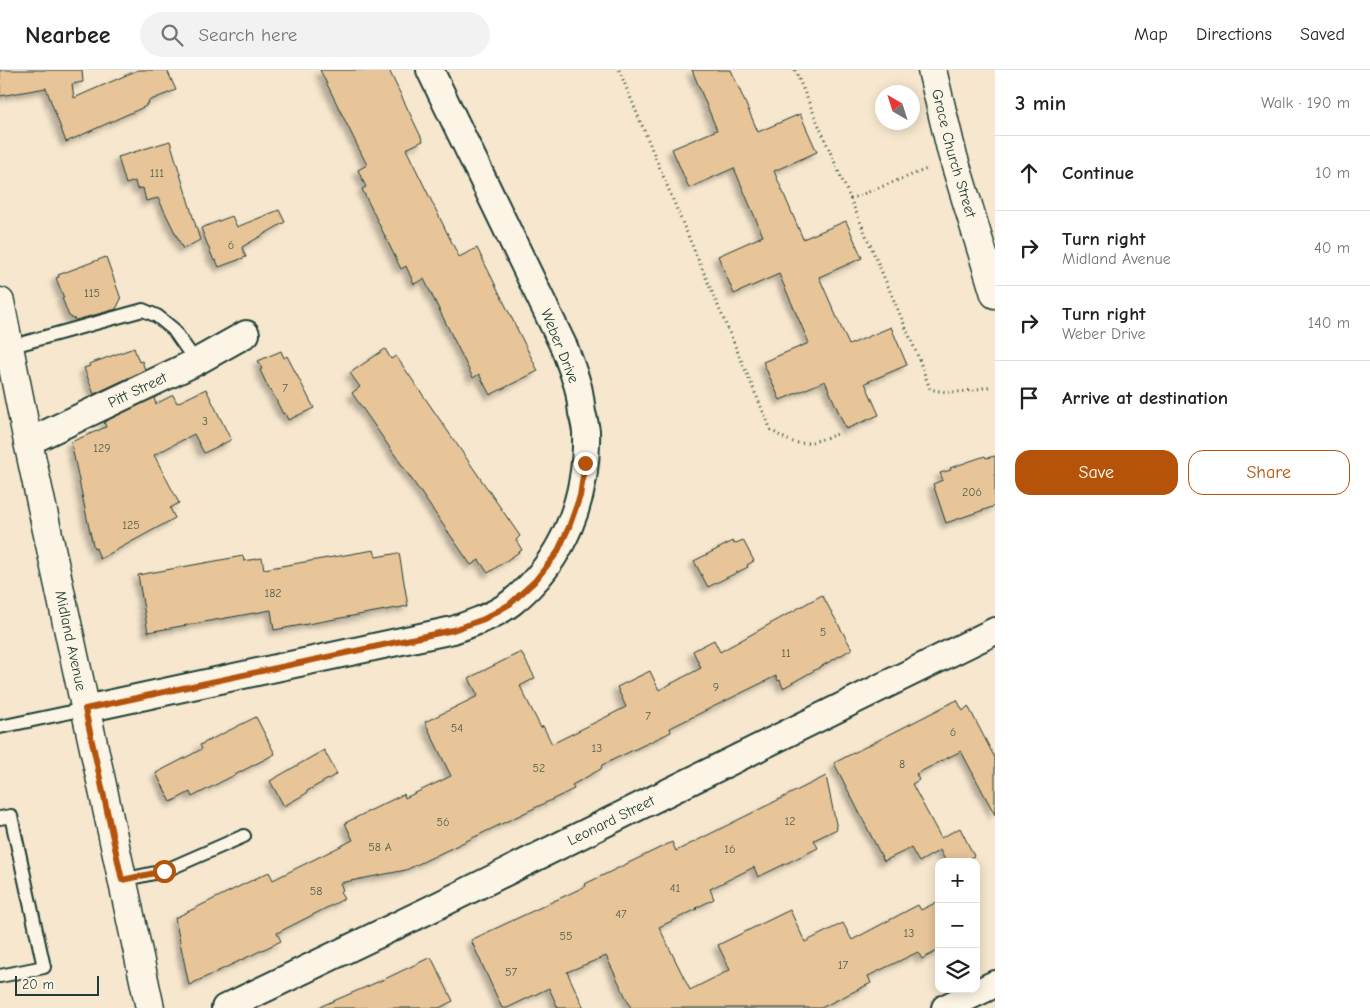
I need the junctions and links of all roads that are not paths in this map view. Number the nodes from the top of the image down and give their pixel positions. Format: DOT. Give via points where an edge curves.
graph roads {
  1 [pos="430,70"];
  2 [pos="932,70"];
  3 [pos="995,294"];
  4 [pos="0,302"];
  5 [pos="246,334"];
  6 [pos="9,347"];
  7 [pos="196,362"];
  8 [pos="8,382"];
  9 [pos="28,442"];
  10 [pos="995,631"];
  11 [pos="85,709"];
  12 [pos="0,727"];
  13 [pos="0,818"];
  14 [pos="244,836"];
  15 [pos="122,880"];
  16 [pos="0,976"];
  17 [pos="995,984"];
  18 [pos="150,1008"];
  19 [pos="225,1008"];
  20 [pos="945,1008"];
  1 -- 11 [label="street, Weber Drive" via="564,347 578,387 586,430 585,463 580,496 557,553 535,581 510,604 484,619 453,630"];
  2 -- 3 [label="street, Grace Church Street" via="952,153"];
  4 -- 6 [label="street, Midland Avenue"];
  5 -- 7 [label="street, Pitt Street"];
  6 -- 7 [label="lane" via="143,310 158,316 173,329"];
  6 -- 8 [label="street, Midland Avenue"];
  7 -- 9 [label="street, Pitt Street"];
  8 -- 9 [label="street, Midland Avenue"];
  9 -- 11 [label="street, Midland Avenue"];
  10 -- 19 [label="street, Leonard Street"];
  11 -- 12 [label="lane"];
  11 -- 15 [label="street, Midland Avenue"];
  13 -- 16 [label="lane" via="11,816 44,967"];
  14 -- 15 [label="lane" via="164,871"];
  15 -- 18 [label="street, Midland Avenue"];
  17 -- 20 [label="street"];
}
